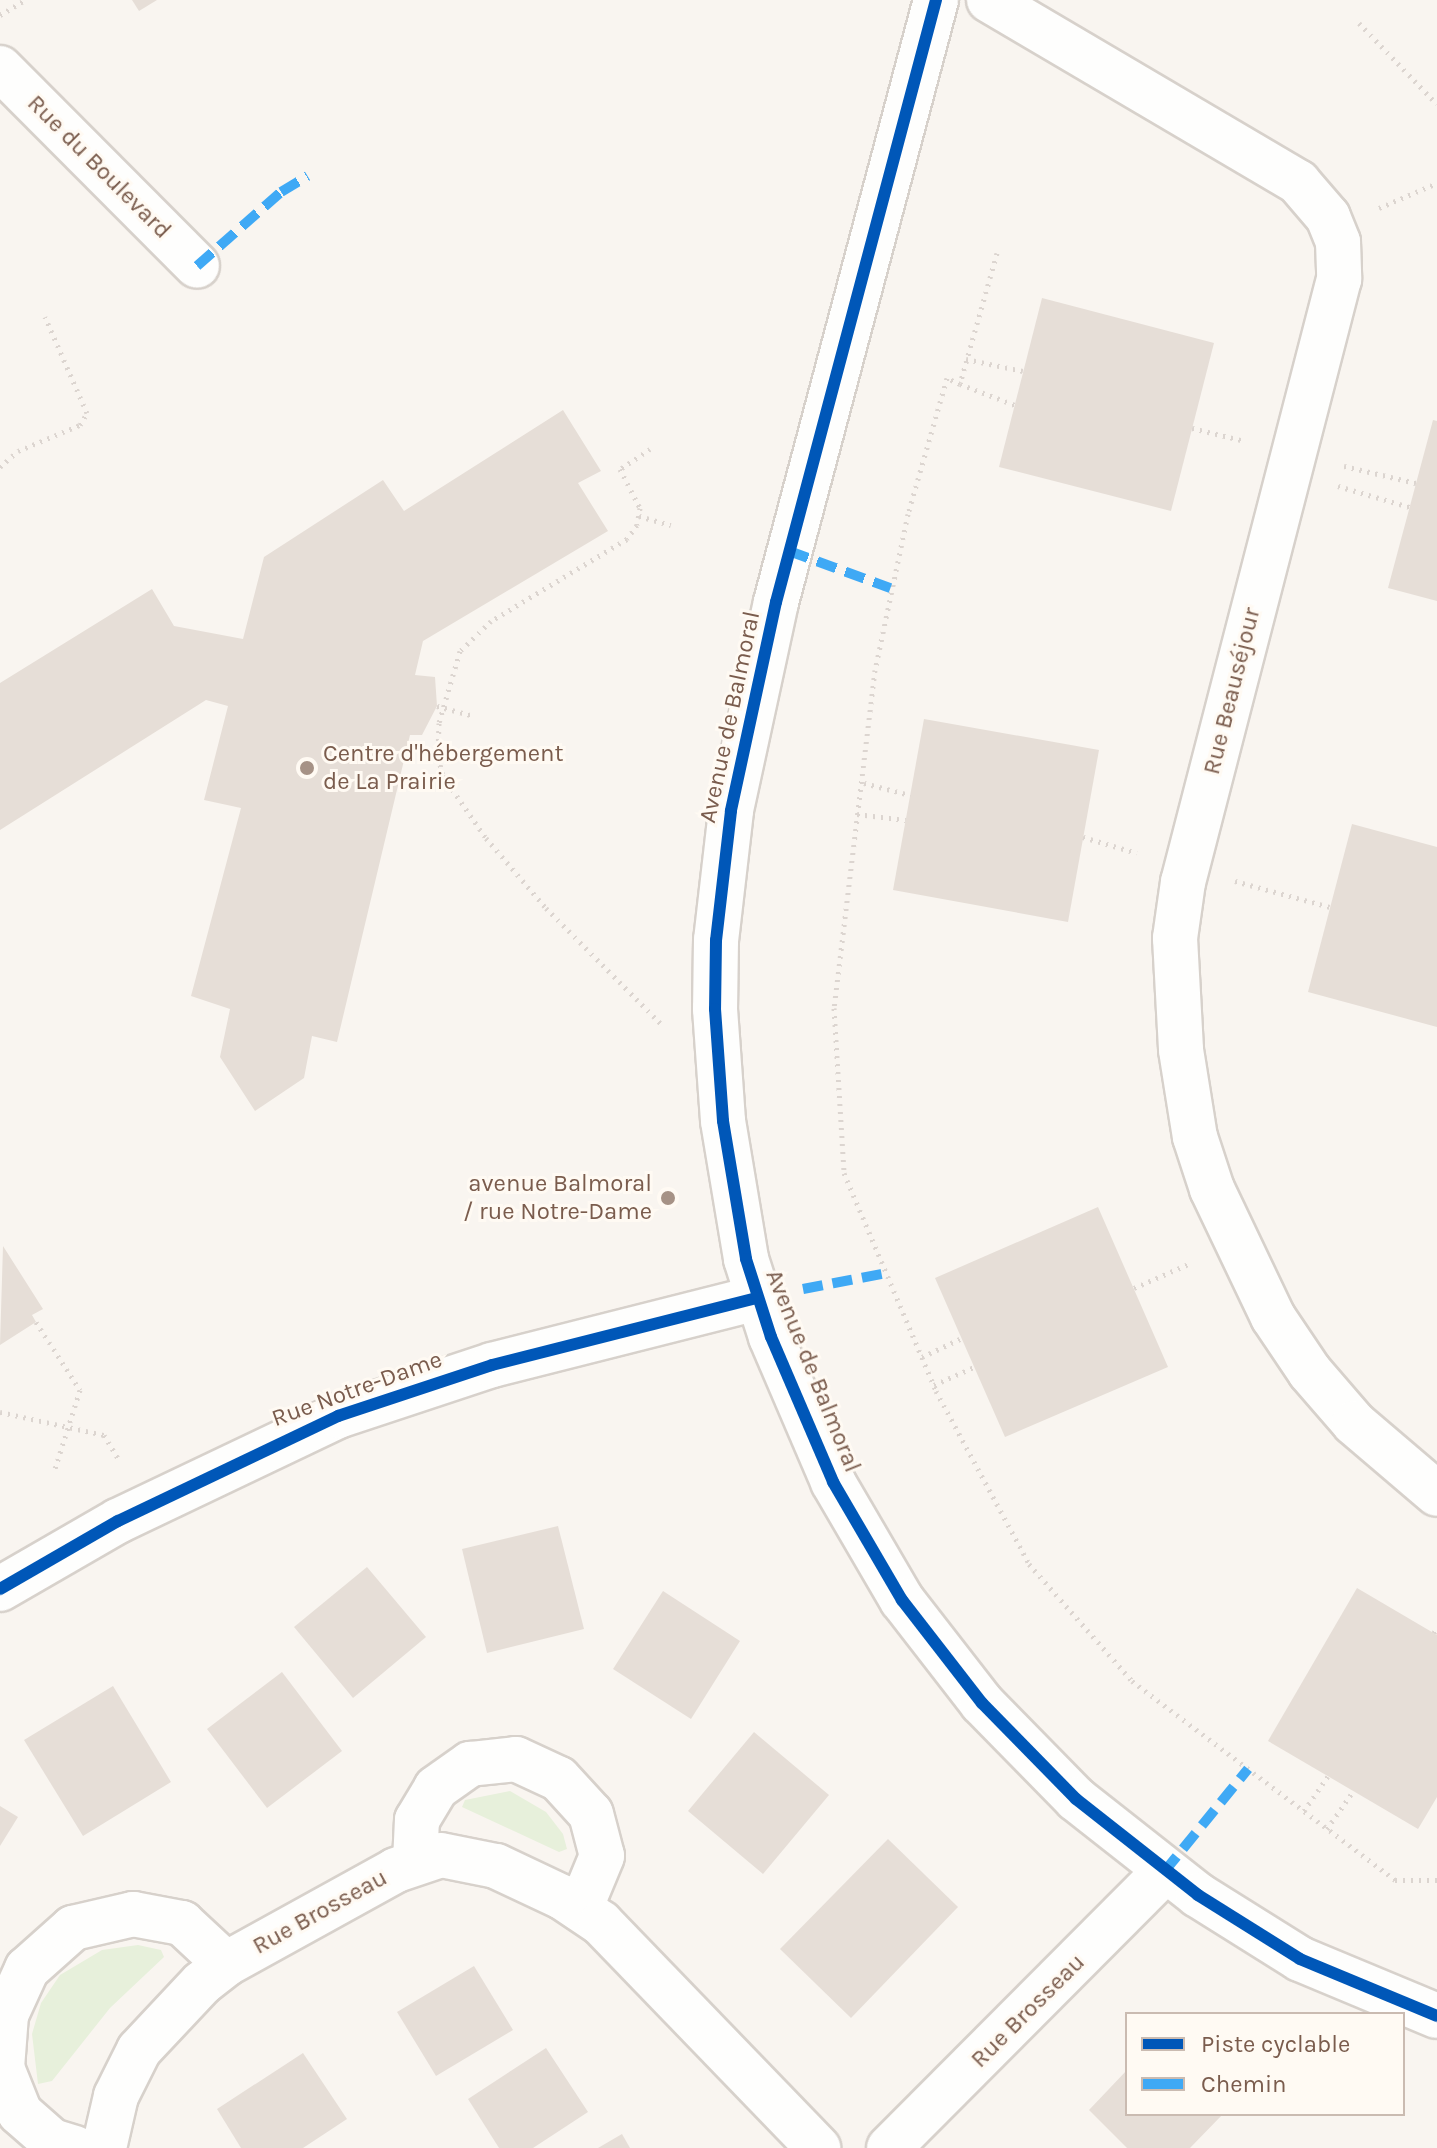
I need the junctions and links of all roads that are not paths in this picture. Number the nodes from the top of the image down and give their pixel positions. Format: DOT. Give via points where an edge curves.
graph roads {
  1 [pos="936,0"];
  2 [pos="989,0"];
  3 [pos="0,68"];
  4 [pos="197,266"];
  5 [pos="756,1298"];
  6 [pos="1437,1494"];
  7 [pos="0,1589"];
  8 [pos="415,1862"];
  9 [pos="1164,1872"];
  10 [pos="580,1909"];
  11 [pos="226,1964"];
  12 [pos="1437,2016"];
  13 [pos="75,2148"];
  14 [pos="104,2148"];
  15 [pos="818,2148"];
  16 [pos="889,2148"];
  1 -- 5 [label="street, Avenue de Balmoral" via="772,617 742,748 722,872 716,940 718,1067 730,1169"];
  2 -- 6 [label="street, Rue Beauséjour" via="1289,175 1315,198 1332,228 1339,279 1183,882 1175,938 1181,1060 1195,1137 1236,1244 1273,1317 1354,1423"];
  3 -- 4 [label="street, Rue du Boulevard"];
  5 -- 7 [label="street, Rue Notre-Dame" via="492,1365 338,1416 118,1521"];
  5 -- 9 [label="street, Avenue de Balmoral" via="833,1482 902,1600 942,1655 1026,1749 1076,1799"];
  8 -- 10 [label="street, Rue Brosseau" via="441,1855 467,1857 534,1882"];
  8 -- 10 [label="street, Rue Brosseau" via="417,1820 436,1788 470,1764 516,1759 559,1779 591,1814 602,1856"];
  8 -- 11 [label="street, Rue Brosseau"];
  9 -- 12 [label="street, Avenue de Balmoral" via="1300,1959"];
  9 -- 16 [label="street, Rue Brosseau"];
  10 -- 15 [label="street, Rue Brosseau" via="616,1937"];
  11 -- 13 [label="street, Rue Brosseau" via="182,1923 133,1914 73,1928 27,1969 6,2015 2,2068 20,2113 52,2141"];
  11 -- 14 [label="street, Rue Brosseau" via="139,2050 116,2096"];
}
